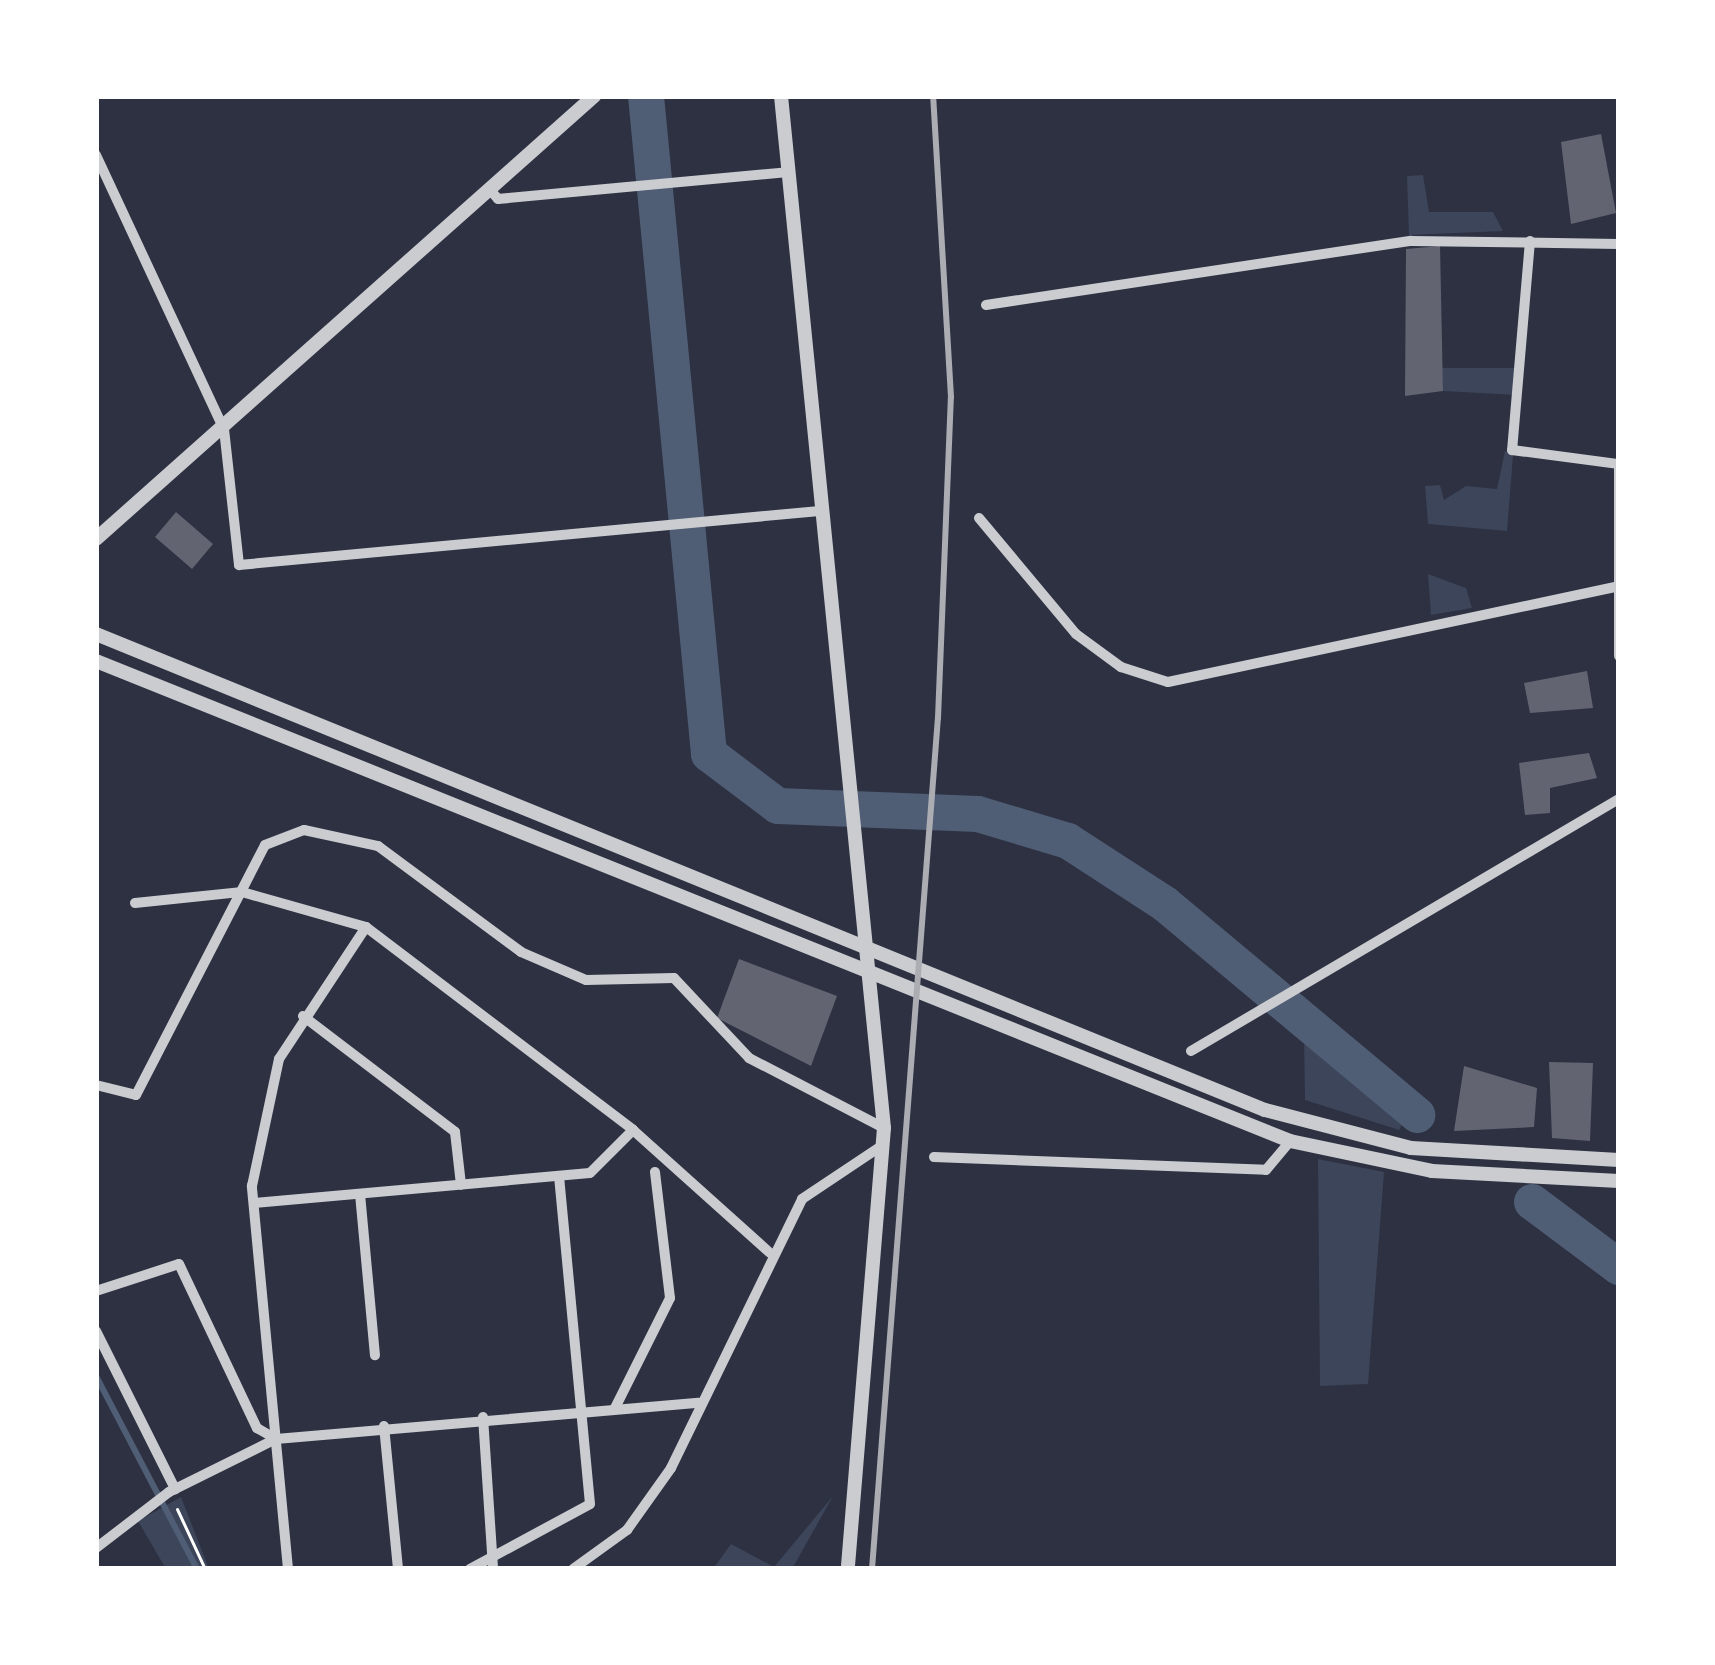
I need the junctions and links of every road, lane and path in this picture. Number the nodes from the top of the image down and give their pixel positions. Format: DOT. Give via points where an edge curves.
graph roads {
  1 [pos="594,96"];
  2 [pos="781,96"];
  3 [pos="96,155"];
  4 [pos="788,172"];
  5 [pos="490,190"];
  6 [pos="1530,241"];
  7 [pos="1619,244"];
  8 [pos="986,305"];
  9 [pos="224,429"];
  10 [pos="1619,465"];
  11 [pos="819,511"];
  12 [pos="979,518"];
  13 [pos="96,539"];
  14 [pos="1617,541"];
  15 [pos="1615,587"];
  16 [pos="96,634"];
  17 [pos="1619,656"];
  18 [pos="96,662"];
  19 [pos="1619,799"];
  20 [pos="242,892"];
  21 [pos="135,903"];
  22 [pos="366,928"];
  23 [pos="864,949"];
  24 [pos="869,978"];
  25 [pos="303,1016"];
  26 [pos="1191,1052"];
  27 [pos="96,1085"];
  28 [pos="884,1128"];
  29 [pos="633,1130"];
  30 [pos="1290,1141"];
  31 [pos="883,1145"];
  32 [pos="934,1157"];
  33 [pos="1619,1160"];
  34 [pos="655,1172"];
  35 [pos="560,1177"];
  36 [pos="1619,1181"];
  37 [pos="461,1184"];
  38 [pos="360,1194"];
  39 [pos="254,1203"];
  40 [pos="770,1253"];
  41 [pos="96,1291"];
  42 [pos="96,1331"];
  43 [pos="375,1355"];
  44 [pos="698,1402"];
  45 [pos="615,1408"];
  46 [pos="580,1410"];
  47 [pos="483,1417"];
  48 [pos="384,1426"];
  49 [pos="276,1439"];
  50 [pos="171,1491"];
  51 [pos="96,1548"];
  52 [pos="494,1562"];
  53 [pos="288,1569"];
  54 [pos="398,1569"];
  55 [pos="470,1569"];
  56 [pos="573,1569"];
  57 [pos="848,1569"];
  1 -- 5 [label="street"];
  2 -- 4 [label="street"];
  3 -- 9 [label="street"];
  4 -- 5 [label="street" via="498,199"];
  4 -- 11 [label="street"];
  5 -- 9 [label="street"];
  6 -- 7 [label="street"];
  6 -- 8 [label="street" via="1412,241"];
  6 -- 10 [label="street" via="1512,450"];
  9 -- 11 [label="street" via="238,565"];
  9 -- 13 [label="street"];
  10 -- 14 [label="street"];
  11 -- 23 [label="street"];
  12 -- 15 [label="street" via="1076,634 1121,668 1168,682"];
  14 -- 15 [label="street"];
  15 -- 17 [label="street"];
  16 -- 23 [label="street"];
  18 -- 24 [label="street"];
  19 -- 26 [label="street"];
  20 -- 21 [label="street"];
  20 -- 22 [label="street"];
  20 -- 27 [label="street" via="136,1095"];
  20 -- 28 [label="street" via="271,838 348,833 520,952 586,980 674,978 749,1058"];
  22 -- 25 [label="street"];
  22 -- 29 [label="street"];
  23 -- 24 [label="street"];
  23 -- 33 [label="street" via="1348,1134 1498,1157"];
  24 -- 28 [label="street"];
  24 -- 30 [label="street"];
  25 -- 37 [label="street" via="454,1132"];
  25 -- 39 [label="street" via="279,1059"];
  28 -- 31 [label="street"];
  29 -- 35 [label="street" via="590,1173"];
  29 -- 40 [label="street"];
  30 -- 32 [label="street" via="1266,1170"];
  30 -- 36 [label="street" via="1432,1171"];
  31 -- 40 [label="street" via="816,1183"];
  31 -- 57 [label="street"];
  34 -- 45 [label="street" via="670,1298"];
  35 -- 37 [label="street"];
  35 -- 46 [label="street"];
  37 -- 38 [label="street"];
  38 -- 39 [label="street"];
  38 -- 43 [label="street"];
  39 -- 49 [label="street"];
  40 -- 44 [label="street"];
  41 -- 49 [label="street" via="179,1264 257,1428"];
  42 -- 50 [label="street"];
  44 -- 45 [label="street"];
  44 -- 56 [label="street" via="627,1530"];
  45 -- 46 [label="street"];
  46 -- 47 [label="street"];
  46 -- 52 [label="street" via="590,1504"];
  47 -- 48 [label="street"];
  47 -- 52 [label="street"];
  48 -- 49 [label="street"];
  48 -- 54 [label="street"];
  49 -- 50 [label="street"];
  49 -- 53 [label="street"];
  50 -- 51 [label="street"];
  52 -- 55 [label="street"];
}
